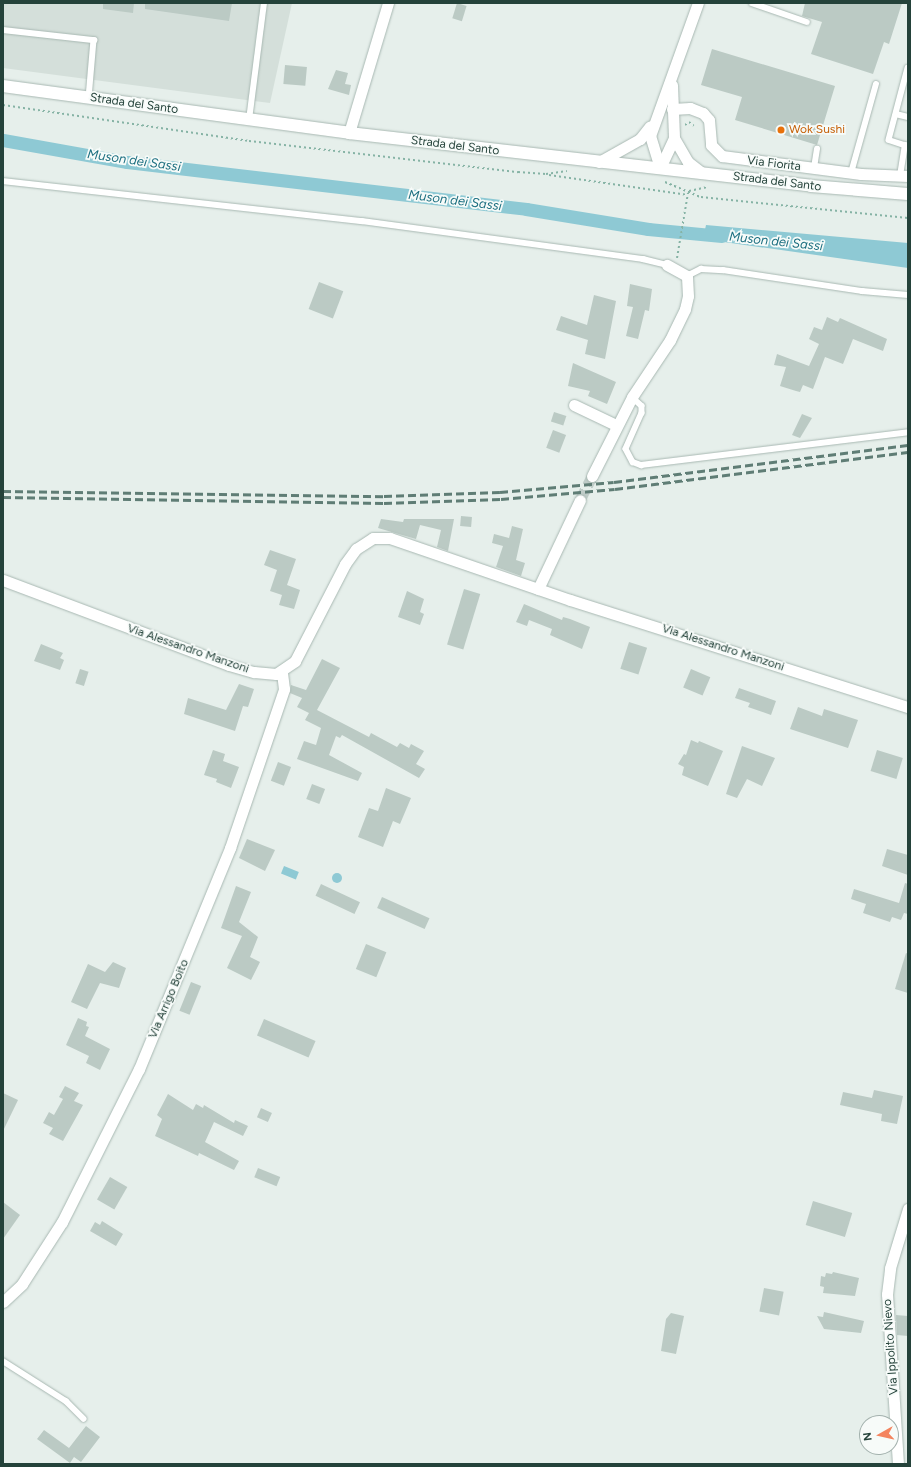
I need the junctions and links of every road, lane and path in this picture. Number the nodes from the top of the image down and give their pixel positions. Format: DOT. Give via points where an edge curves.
graph roads {
  1 [pos="264,3"];
  2 [pos="388,3"];
  3 [pos="698,3"];
  4 [pos="752,3"];
  5 [pos="807,22"];
  6 [pos="3,30"];
  7 [pos="908,68"];
  8 [pos="674,72"];
  9 [pos="906,80"];
  10 [pos="876,84"];
  11 [pos="3,86"];
  12 [pos="88,98"];
  13 [pos="3,105"];
  14 [pos="672,109"];
  15 [pos="896,114"];
  16 [pos="908,117"];
  17 [pos="655,119"];
  18 [pos="249,120"];
  19 [pos="349,133"];
  20 [pos="674,138"];
  21 [pos="907,145"];
  22 [pos="817,149"];
  23 [pos="599,162"];
  24 [pos="660,168"];
  25 [pos="814,169"];
  26 [pos="569,170"];
  27 [pos="702,173"];
  28 [pos="851,173"];
  29 [pos="546,174"];
  30 [pos="904,176"];
  31 [pos="3,181"];
  32 [pos="713,186"];
  33 [pos="688,193"];
  34 [pos="908,194"];
  35 [pos="908,218"];
  36 [pos="678,256"];
  37 [pos="667,265"];
  38 [pos="687,276"];
  39 [pos="908,295"];
  40 [pos="632,397"];
  41 [pos="574,405"];
  42 [pos="616,425"];
  43 [pos="908,432"];
  44 [pos="592,476"];
  45 [pos="580,500"];
  46 [pos="3,580"];
  47 [pos="538,589"];
  48 [pos="282,672"];
  49 [pos="908,707"];
  50 [pos="908,1209"];
  51 [pos="3,1302"];
  52 [pos="3,1361"];
  53 [pos="84,1419"];
  54 [pos="898,1464"];
  1 -- 18 [label="lane"];
  2 -- 19 [label="street"];
  3 -- 8 [label="street"];
  4 -- 5 [label="lane"];
  6 -- 12 [label="lane" via="94,40"];
  7 -- 9 [label="lane"];
  8 -- 14 [label="street"];
  8 -- 17 [label="street"];
  9 -- 15 [label="lane"];
  10 -- 28 [label="lane"];
  11 -- 12 [label="main road, Strada del Santo"];
  12 -- 18 [label="main road, Strada del Santo"];
  13 -- 29 [label="path" via="249,141"];
  14 -- 20 [label="street"];
  14 -- 25 [label="street, Via Fiorita" via="690,108 703,113 709,120 711,145 722,156"];
  15 -- 16 [label="lane"];
  15 -- 21 [label="lane" via="889,140"];
  17 -- 23 [label="street" via="640,140"];
  17 -- 24 [label="street" via="650,136"];
  18 -- 19 [label="main road, Strada del Santo"];
  19 -- 23 [label="main road, Strada del Santo"];
  20 -- 24 [label="street"];
  20 -- 27 [label="street" via="688,162"];
  21 -- 30 [label="lane"];
  22 -- 25 [label="lane"];
  23 -- 24 [label="main road, Strada del Santo"];
  24 -- 27 [label="main road, Strada del Santo"];
  25 -- 28 [label="street, Via Fiorita"];
  26 -- 29 [label="path"];
  27 -- 34 [label="main road, Strada del Santo"];
  28 -- 30 [label="street, Via Fiorita"];
  29 -- 33 [label="path"];
  31 -- 37 [label="lane" via="362,221 643,259"];
  32 -- 33 [label="path"];
  33 -- 35 [label="path" via="702,197"];
  33 -- 36 [label="path"];
  37 -- 38 [label="street"];
  38 -- 39 [label="lane" via="707,268"];
  38 -- 40 [label="street" via="688,296 679,324"];
  40 -- 42 [label="street"];
  40 -- 43 [label="lane" via="642,406 642,413 626,449 633,462 641,465"];
  41 -- 42 [label="street"];
  42 -- 44 [label="street"];
  45 -- 47 [label="street"];
  46 -- 48 [label="street, Via Alessandro Manzoni" via="229,665 269,674"];
  47 -- 48 [label="street, Via Alessandro Manzoni" via="390,538 373,538 363,543 350,556 295,661"];
  47 -- 49 [label="street, Via Alessandro Manzoni"];
  48 -- 51 [label="street, Via Arrigo Boito" via="284,689 230,848 139,1069 58,1229 22,1284"];
  50 -- 54 [label="street, Via Ippolito Nievo" via="891,1261 887,1294"];
  52 -- 53 [label="lane" via="66,1401"];
}
